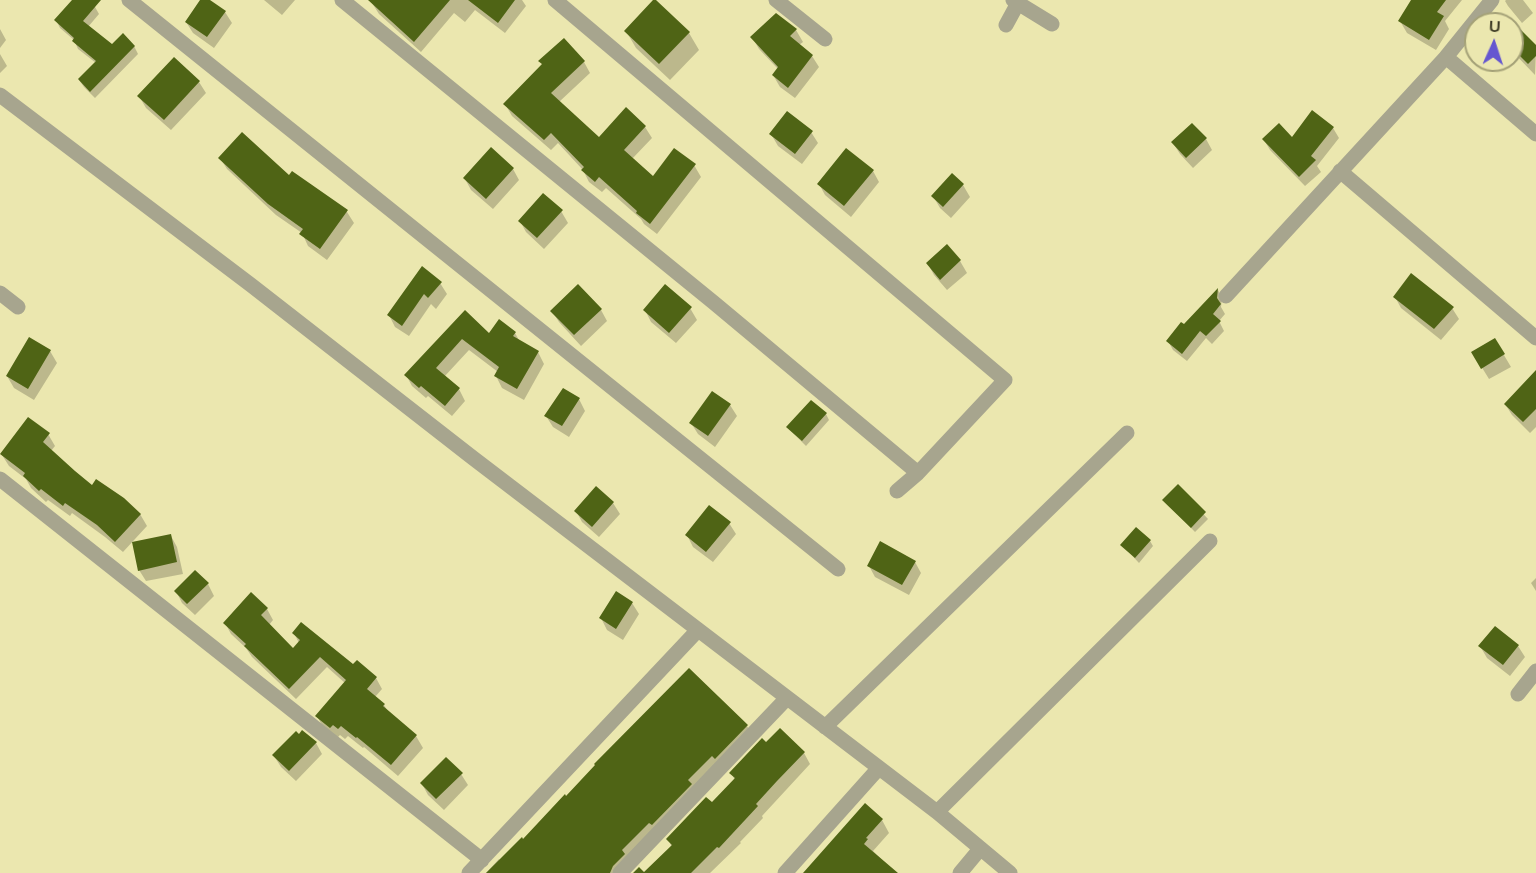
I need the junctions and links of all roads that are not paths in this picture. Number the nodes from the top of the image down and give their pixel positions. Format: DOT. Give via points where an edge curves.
graph roads {
  1 [pos="129,0"];
  2 [pos="342,0"];
  3 [pos="555,0"];
  4 [pos="776,0"];
  5 [pos="1492,0"];
  6 [pos="1016,2"];
  7 [pos="1006,24"];
  8 [pos="1052,24"];
  9 [pos="825,39"];
  10 [pos="1446,57"];
  11 [pos="0,94"];
  12 [pos="1536,134"];
  13 [pos="1340,171"];
  14 [pos="0,293"];
  15 [pos="1226,296"];
  16 [pos="18,307"];
  17 [pos="1536,338"];
  18 [pos="1127,433"];
  19 [pos="918,473"];
  20 [pos="0,478"];
  21 [pos="897,491"];
  22 [pos="1210,541"];
  23 [pos="838,568"];
  24 [pos="698,630"];
  25 [pos="1536,671"];
  26 [pos="1518,694"];
  27 [pos="787,698"];
  28 [pos="825,727"];
  29 [pos="878,769"];
  30 [pos="937,812"];
  31 [pos="980,849"];
  32 [pos="482,860"];
  33 [pos="469,873"];
  34 [pos="620,873"];
  35 [pos="785,873"];
  36 [pos="960,873"];
  37 [pos="1010,873"];
  1 -- 23 [label="street"];
  2 -- 19 [label="street"];
  3 -- 19 [label="street" via="1005,380"];
  4 -- 9 [label="street"];
  5 -- 10 [label="street"];
  6 -- 7 [label="street"];
  6 -- 8 [label="street"];
  10 -- 12 [label="street"];
  10 -- 13 [label="street"];
  11 -- 24 [label="street"];
  13 -- 15 [label="street"];
  13 -- 17 [label="street"];
  14 -- 16 [label="street"];
  18 -- 28 [label="street"];
  19 -- 21 [label="street"];
  20 -- 32 [label="street"];
  22 -- 30 [label="street"];
  24 -- 27 [label="street"];
  24 -- 32 [label="street"];
  25 -- 26 [label="street"];
  27 -- 28 [label="street"];
  27 -- 34 [label="street"];
  28 -- 29 [label="street"];
  29 -- 30 [label="street"];
  29 -- 35 [label="street"];
  30 -- 31 [label="street"];
  31 -- 36 [label="street"];
  31 -- 37 [label="street"];
  32 -- 33 [label="street"];
}
